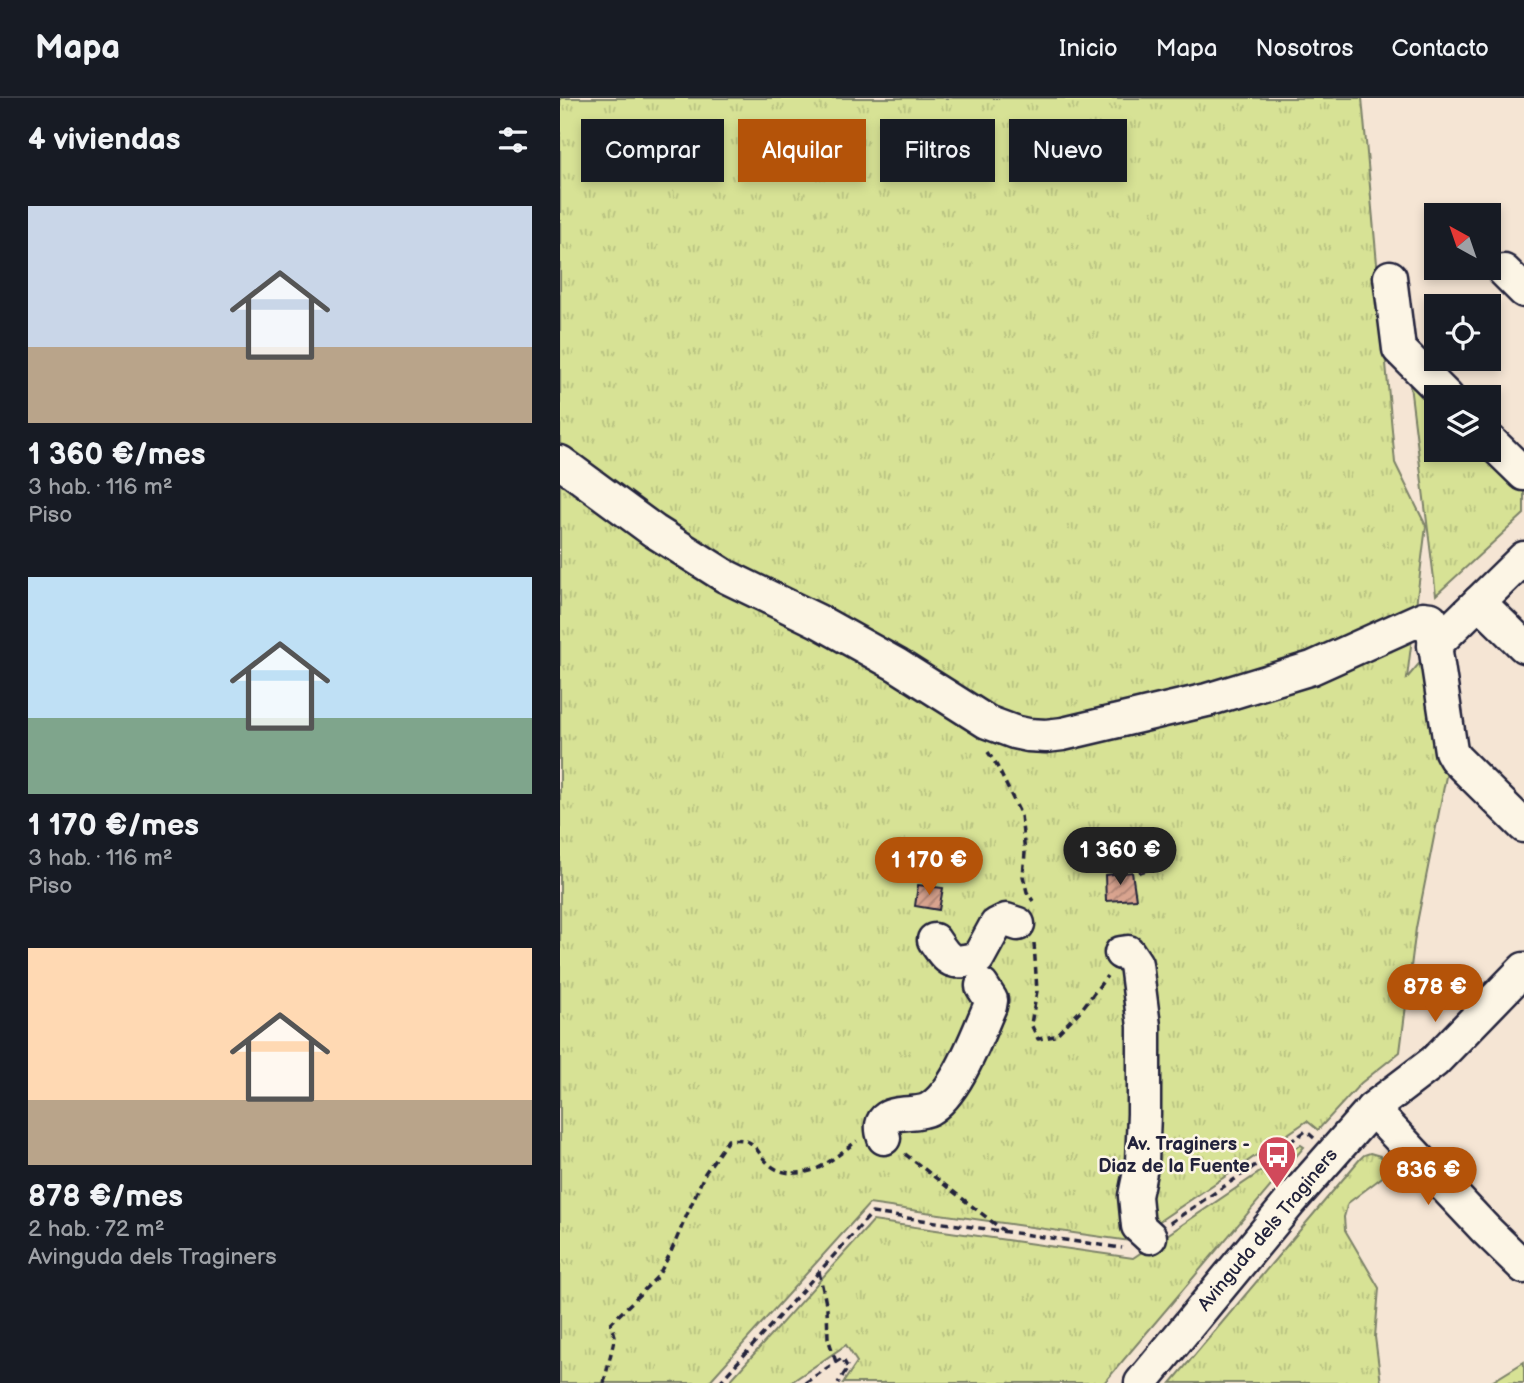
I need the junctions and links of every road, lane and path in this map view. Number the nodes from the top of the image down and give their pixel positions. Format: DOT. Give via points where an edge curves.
graph roads {
  1 [pos="1390,276"];
  2 [pos="1435,385"];
  3 [pos="1501,452"];
  4 [pos="560,462"];
  5 [pos="1524,474"];
  6 [pos="1524,558"];
  7 [pos="1479,602"];
  8 [pos="1433,633"];
  9 [pos="1524,646"];
  10 [pos="974,714"];
  11 [pos="1524,826"];
  12 [pos="1026,913"];
  13 [pos="933,940"];
  14 [pos="1121,953"];
  15 [pos="1524,969"];
  16 [pos="982,986"];
  17 [pos="1372,1109"];
  18 [pos="883,1134"];
  19 [pos="872,1213"];
  20 [pos="1004,1232"];
  21 [pos="1150,1237"];
  22 [pos="1524,1267"];
  23 [pos="819,1272"];
  24 [pos="836,1362"];
  25 [pos="604,1383"];
  26 [pos="719,1383"];
  27 [pos="805,1383"];
  28 [pos="838,1383"];
  29 [pos="1141,1383"];
  1 -- 2 [label="street" via="1399,349"];
  3 -- 5 [label="street"];
  4 -- 10 [label="street" via="725,576 818,621"];
  6 -- 7 [label="street"];
  7 -- 8 [label="street"];
  7 -- 9 [label="street"];
  8 -- 10 [label="street" via="1423,618 1312,668 1207,700 1063,734 1014,732"];
  8 -- 11 [label="street" via="1451,751"];
  10 -- 12 [label="path" via="985,748 1021,815"];
  12 -- 13 [label="street" via="996,925 978,958 959,962 945,956"];
  12 -- 14 [label="path" via="1034,932 1037,991 1031,1024 1038,1039 1055,1036 1081,1010"];
  14 -- 21 [label="street" via="1128,953 1136,964 1144,1026 1142,1162 1135,1196 1138,1226"];
  15 -- 17 [label="street, Avinguda dels Traginers" via="1435,1061"];
  16 -- 18 [label="street" via="990,1006 957,1078 929,1109 888,1117 882,1124"];
  17 -- 22 [label="street"];
  17 -- 29 [label="street, Avinguda dels Traginers"];
  18 -- 20 [label="path"];
  18 -- 25 [label="path" via="864,1136 821,1167 792,1173 771,1166 753,1143 728,1140 705,1173 658,1276 611,1323 615,1336"];
  19 -- 23 [label="path"];
  23 -- 24 [label="path"];
  23 -- 26 [label="path"];
  24 -- 27 [label="path"];
  24 -- 28 [label="path" via="842,1358 848,1368"];
}
